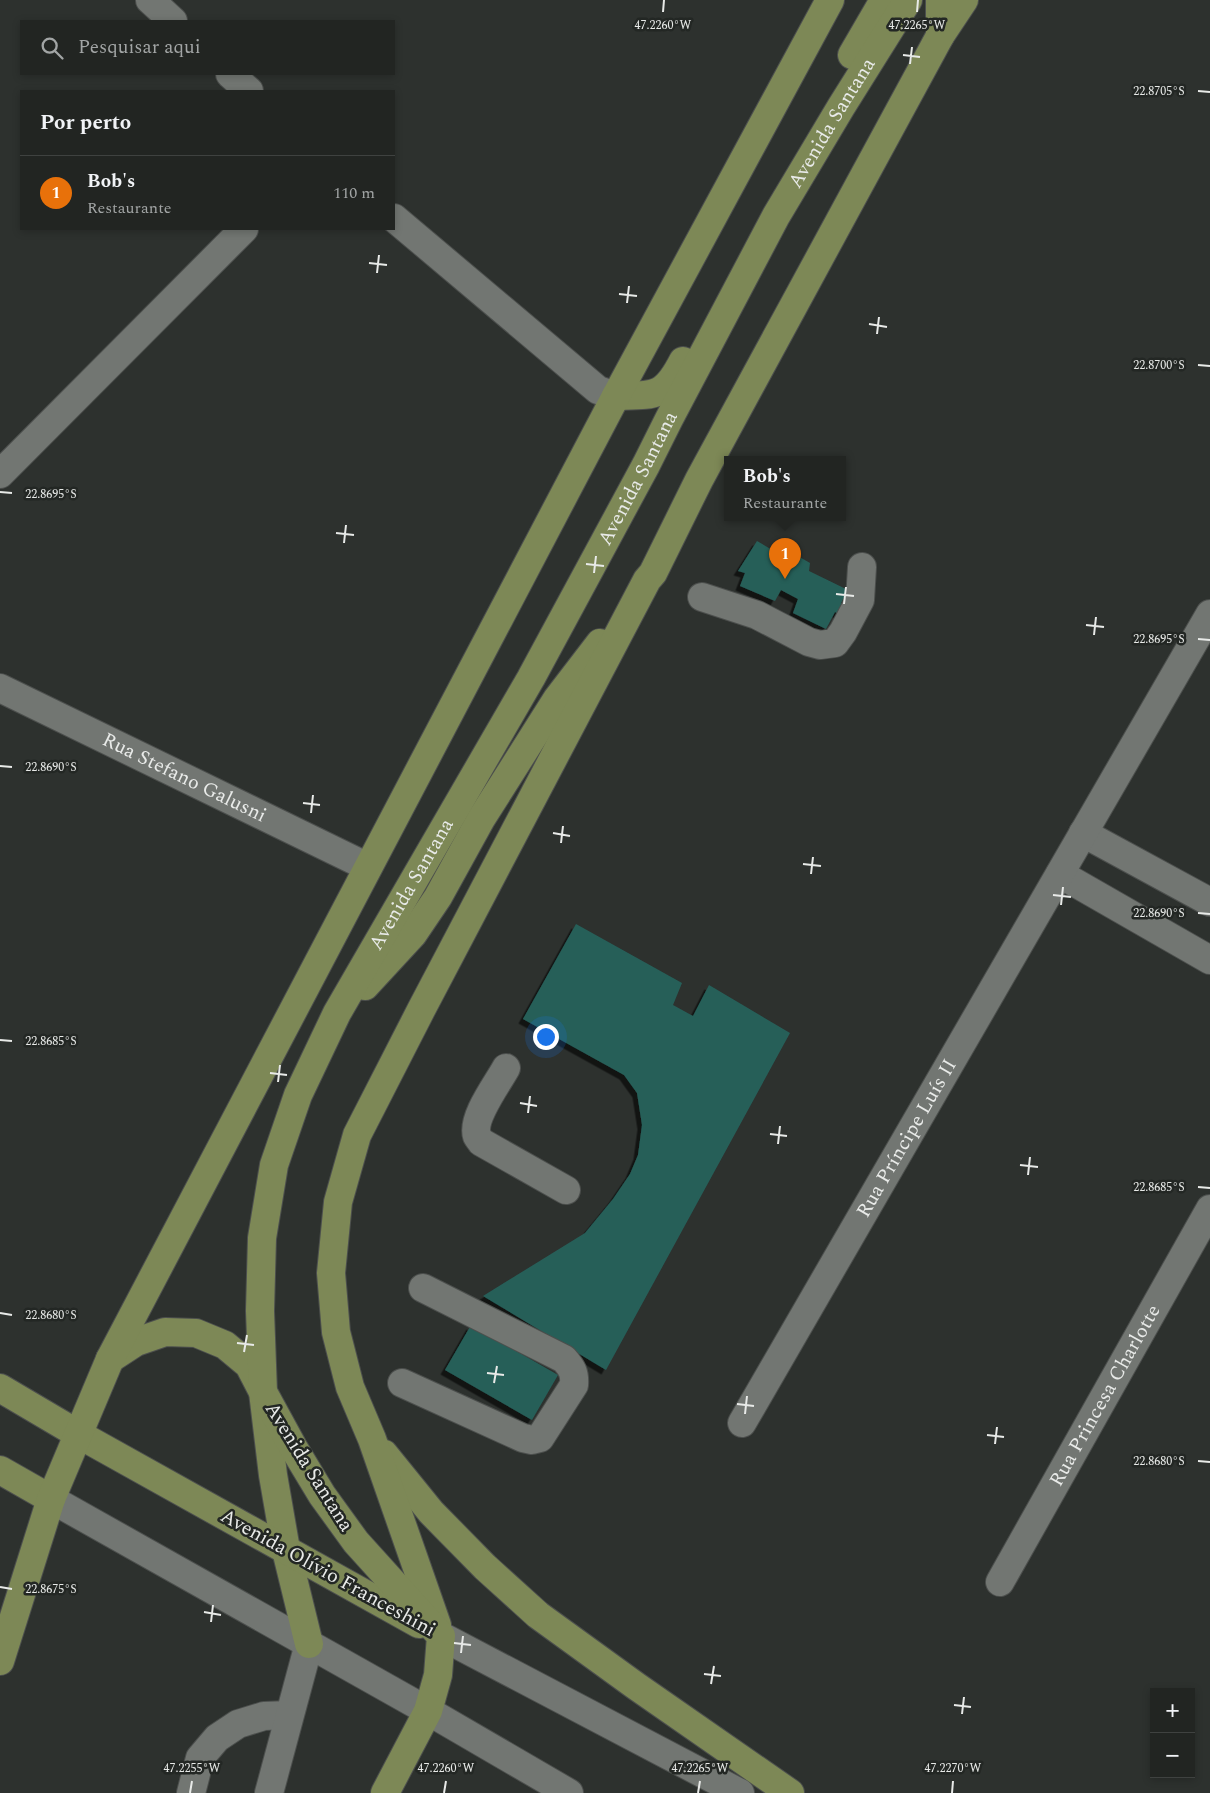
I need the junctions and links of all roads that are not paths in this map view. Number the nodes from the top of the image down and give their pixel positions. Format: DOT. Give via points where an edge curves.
graph roads {
  1 [pos="150,0"];
  2 [pos="830,0"];
  3 [pos="884,0"];
  4 [pos="908,0"];
  5 [pos="940,0"];
  6 [pos="964,0"];
  7 [pos="172,20"];
  8 [pos="940,36"];
  9 [pos="231,75"];
  10 [pos="248,90"];
  11 [pos="840,107"];
  12 [pos="776,216"];
  13 [pos="395,219"];
  14 [pos="243,230"];
  15 [pos="616,396"];
  16 [pos="0,474"];
  17 [pos="862,567"];
  18 [pos="647,580"];
  19 [pos="702,597"];
  20 [pos="1210,614"];
  21 [pos="0,688"];
  22 [pos="1072,853"];
  23 [pos="368,867"];
  24 [pos="1210,902"];
  25 [pos="1210,960"];
  26 [pos="337,1013"];
  27 [pos="506,1068"];
  28 [pos="566,1190"];
  29 [pos="1210,1208"];
  30 [pos="423,1288"];
  31 [pos="110,1359"];
  32 [pos="402,1383"];
  33 [pos="0,1388"];
  34 [pos="263,1392"];
  35 [pos="742,1423"];
  36 [pos="78,1434"];
  37 [pos="372,1439"];
  38 [pos="0,1470"];
  39 [pos="51,1499"];
  40 [pos="286,1550"];
  41 [pos="1000,1582"];
  42 [pos="441,1636"];
  43 [pos="309,1644"];
  44 [pos="0,1661"];
  45 [pos="428,1711"];
  46 [pos="289,1715"];
  47 [pos="191,1793"];
  48 [pos="268,1793"];
  49 [pos="385,1793"];
  50 [pos="569,1793"];
  51 [pos="740,1793"];
  52 [pos="790,1793"];
  1 -- 7 [label="street"];
  2 -- 15 [label="main road"];
  3 -- 11 [label="main road" via="843,72"];
  4 -- 11 [label="main road, Avenida Santana"];
  5 -- 8 [label="main road"];
  6 -- 8 [label="main road"];
  8 -- 18 [label="main road"];
  9 -- 10 [label="street"];
  11 -- 12 [label="main road, Avenida Santana"];
  12 -- 15 [label="main road" via="730,267 674,379 663,390 648,395"];
  12 -- 26 [label="main road, Avenida Santana" via="531,678"];
  13 -- 15 [label="street" via="598,390"];
  14 -- 16 [label="street"];
  15 -- 23 [label="main road"];
  17 -- 19 [label="street" via="860,600 835,643 820,645 809,642 757,615"];
  18 -- 26 [label="main road" via="557,699 413,934"];
  18 -- 37 [label="main road" via="357,1136 338,1202 331,1272 336,1332 350,1387"];
  20 -- 22 [label="street, Rua Príncipe Luís II"];
  21 -- 23 [label="street, Rua Stefano Galusni"];
  22 -- 24 [label="street"];
  22 -- 25 [label="street"];
  22 -- 35 [label="street, Rua Príncipe Luís II"];
  23 -- 31 [label="main road"];
  26 -- 34 [label="main road, Avenida Santana" via="298,1095 274,1165 262,1238"];
  27 -- 28 [label="street" via="480,1113 477,1136 481,1142"];
  29 -- 41 [label="street, Rua Princesa Charlotte"];
  30 -- 32 [label="street" via="564,1359 575,1375 574,1384 540,1438 532,1440"];
  31 -- 34 [label="main road" via="136,1342 165,1332 196,1333 226,1345 249,1365"];
  31 -- 36 [label="main road"];
  33 -- 36 [label="main road, Avenida Olívio Franceshini"];
  34 -- 40 [label="main road"];
  34 -- 42 [label="main road, Avenida Santana" via="322,1495 356,1542"];
  36 -- 39 [label="main road"];
  36 -- 40 [label="main road, Avenida Olívio Franceshini"];
  37 -- 42 [label="main road"];
  37 -- 52 [label="main road" via="431,1512 484,1568 538,1615"];
  38 -- 39 [label="main road"];
  39 -- 43 [label="street"];
  39 -- 44 [label="main road"];
  40 -- 42 [label="main road, Avenida Olívio Franceshini"];
  40 -- 43 [label="main road"];
  42 -- 45 [label="main road" via="438,1675"];
  42 -- 51 [label="street, Avenida Olívio Franceshini"];
  43 -- 45 [label="street"];
  43 -- 46 [label="street"];
  45 -- 49 [label="main road"];
  45 -- 50 [label="street"];
  46 -- 47 [label="street" via="264,1716 238,1724 217,1738 200,1758"];
  46 -- 48 [label="street"];
}
